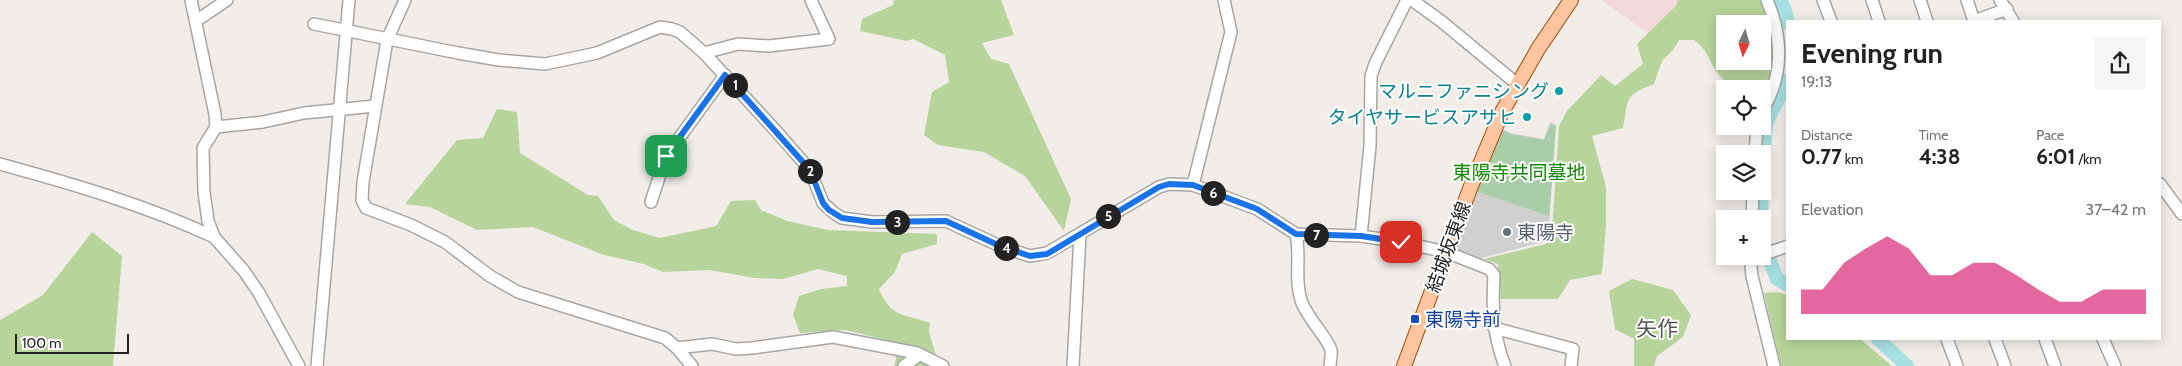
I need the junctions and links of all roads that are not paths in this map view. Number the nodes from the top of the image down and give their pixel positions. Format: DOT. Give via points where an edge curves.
graph roads {
  1 [pos="190,0"];
  2 [pos="227,0"];
  3 [pos="349,0"];
  4 [pos="406,0"];
  5 [pos="810,0"];
  6 [pos="1224,0"];
  7 [pos="1407,0"];
  8 [pos="1412,0"];
  9 [pos="1571,0"];
  10 [pos="1767,0"];
  11 [pos="1823,0"];
  12 [pos="1872,0"];
  13 [pos="1920,0"];
  14 [pos="1967,0"];
  15 [pos="2004,5"];
  16 [pos="1832,20"];
  17 [pos="1880,20"];
  18 [pos="1927,20"];
  19 [pos="1974,20"];
  20 [pos="1976,20"];
  21 [pos="2012,20"];
  22 [pos="196,21"];
  23 [pos="314,24"];
  24 [pos="346,31"];
  25 [pos="387,40"];
  26 [pos="704,53"];
  27 [pos="725,75"];
  28 [pos="1517,84"];
  29 [pos="1771,91"];
  30 [pos="375,106"];
  31 [pos="339,110"];
  32 [pos="216,127"];
  33 [pos="0,164"];
  34 [pos="1193,185"];
  35 [pos="2161,185"];
  36 [pos="651,202"];
  37 [pos="2182,214"];
  38 [pos="1296,234"];
  39 [pos="1080,235"];
  40 [pos="1361,236"];
  41 [pos="214,237"];
  42 [pos="1786,247"];
  43 [pos="1446,252"];
  44 [pos="1771,252"];
  45 [pos="1751,265"];
  46 [pos="1494,328"];
  47 [pos="1947,340"];
  48 [pos="1995,340"];
  49 [pos="2045,340"];
  50 [pos="2103,340"];
  51 [pos="677,348"];
  52 [pos="919,355"];
  53 [pos="299,366"];
  54 [pos="317,366"];
  55 [pos="692,366"];
  56 [pos="904,366"];
  57 [pos="943,366"];
  58 [pos="1073,366"];
  59 [pos="1330,366"];
  60 [pos="1404,366"];
  61 [pos="1505,366"];
  62 [pos="1571,366"];
  63 [pos="1774,366"];
  64 [pos="1957,366"];
  65 [pos="2005,366"];
  66 [pos="2055,366"];
  67 [pos="2115,366"];
  1 -- 22 [label="street"];
  2 -- 22 [label="street"];
  3 -- 24 [label="street"];
  4 -- 25 [label="street"];
  5 -- 26 [label="street" via="829,38 769,46 738,44"];
  6 -- 34 [label="street" via="1231,32"];
  7 -- 40 [label="street" via="1371,76 1370,146"];
  8 -- 28 [label="street"];
  9 -- 28 [label="main road, 結城坂東線"];
  10 -- 29 [label="street" via="1774,15 1779,45 1777,77"];
  11 -- 16 [label="street"];
  12 -- 17 [label="street"];
  13 -- 18 [label="street"];
  14 -- 19 [label="street"];
  15 -- 20 [label="street"];
  15 -- 21 [label="street"];
  22 -- 32 [label="street"];
  23 -- 24 [label="street"];
  24 -- 25 [label="street"];
  24 -- 31 [label="street"];
  25 -- 26 [label="street" via="499,60 545,64 597,53 660,27 680,32"];
  25 -- 30 [label="street"];
  26 -- 27 [label="street"];
  27 -- 36 [label="street" via="666,156"];
  27 -- 39 [label="street" via="810,170 823,203 842,218 872,222 946,221 1030,256 1047,254"];
  28 -- 43 [label="main road, 結城坂東線" via="1490,141"];
  30 -- 31 [label="street"];
  30 -- 51 [label="street" via="363,182 362,200 366,208 445,242 490,276 518,292 651,333 665,338"];
  31 -- 32 [label="street"];
  31 -- 54 [label="street"];
  32 -- 41 [label="street" via="203,148 204,192"];
  33 -- 41 [label="street" via="89,188 174,218"];
  34 -- 38 [label="street" via="1257,209"];
  34 -- 39 [label="street" via="1159,187"];
  35 -- 37 [label="street"];
  38 -- 40 [label="street"];
  38 -- 59 [label="street" via="1298,290 1309,317 1331,350"];
  39 -- 58 [label="street"];
  40 -- 43 [label="street"];
  41 -- 53 [label="street" via="259,293"];
  42 -- 44 [label="street"];
  43 -- 46 [label="street" via="1489,269 1494,275"];
  43 -- 60 [label="main road, 結城坂東線"];
  45 -- 63 [label="street"];
  46 -- 61 [label="street"];
  46 -- 62 [label="street" via="1572,349"];
  47 -- 64 [label="street"];
  48 -- 65 [label="street"];
  49 -- 66 [label="street"];
  50 -- 67 [label="street"];
  51 -- 52 [label="street" via="712,344 736,349 752,348 833,337"];
  51 -- 55 [label="street"];
  52 -- 56 [label="street"];
  52 -- 57 [label="street"];
}
